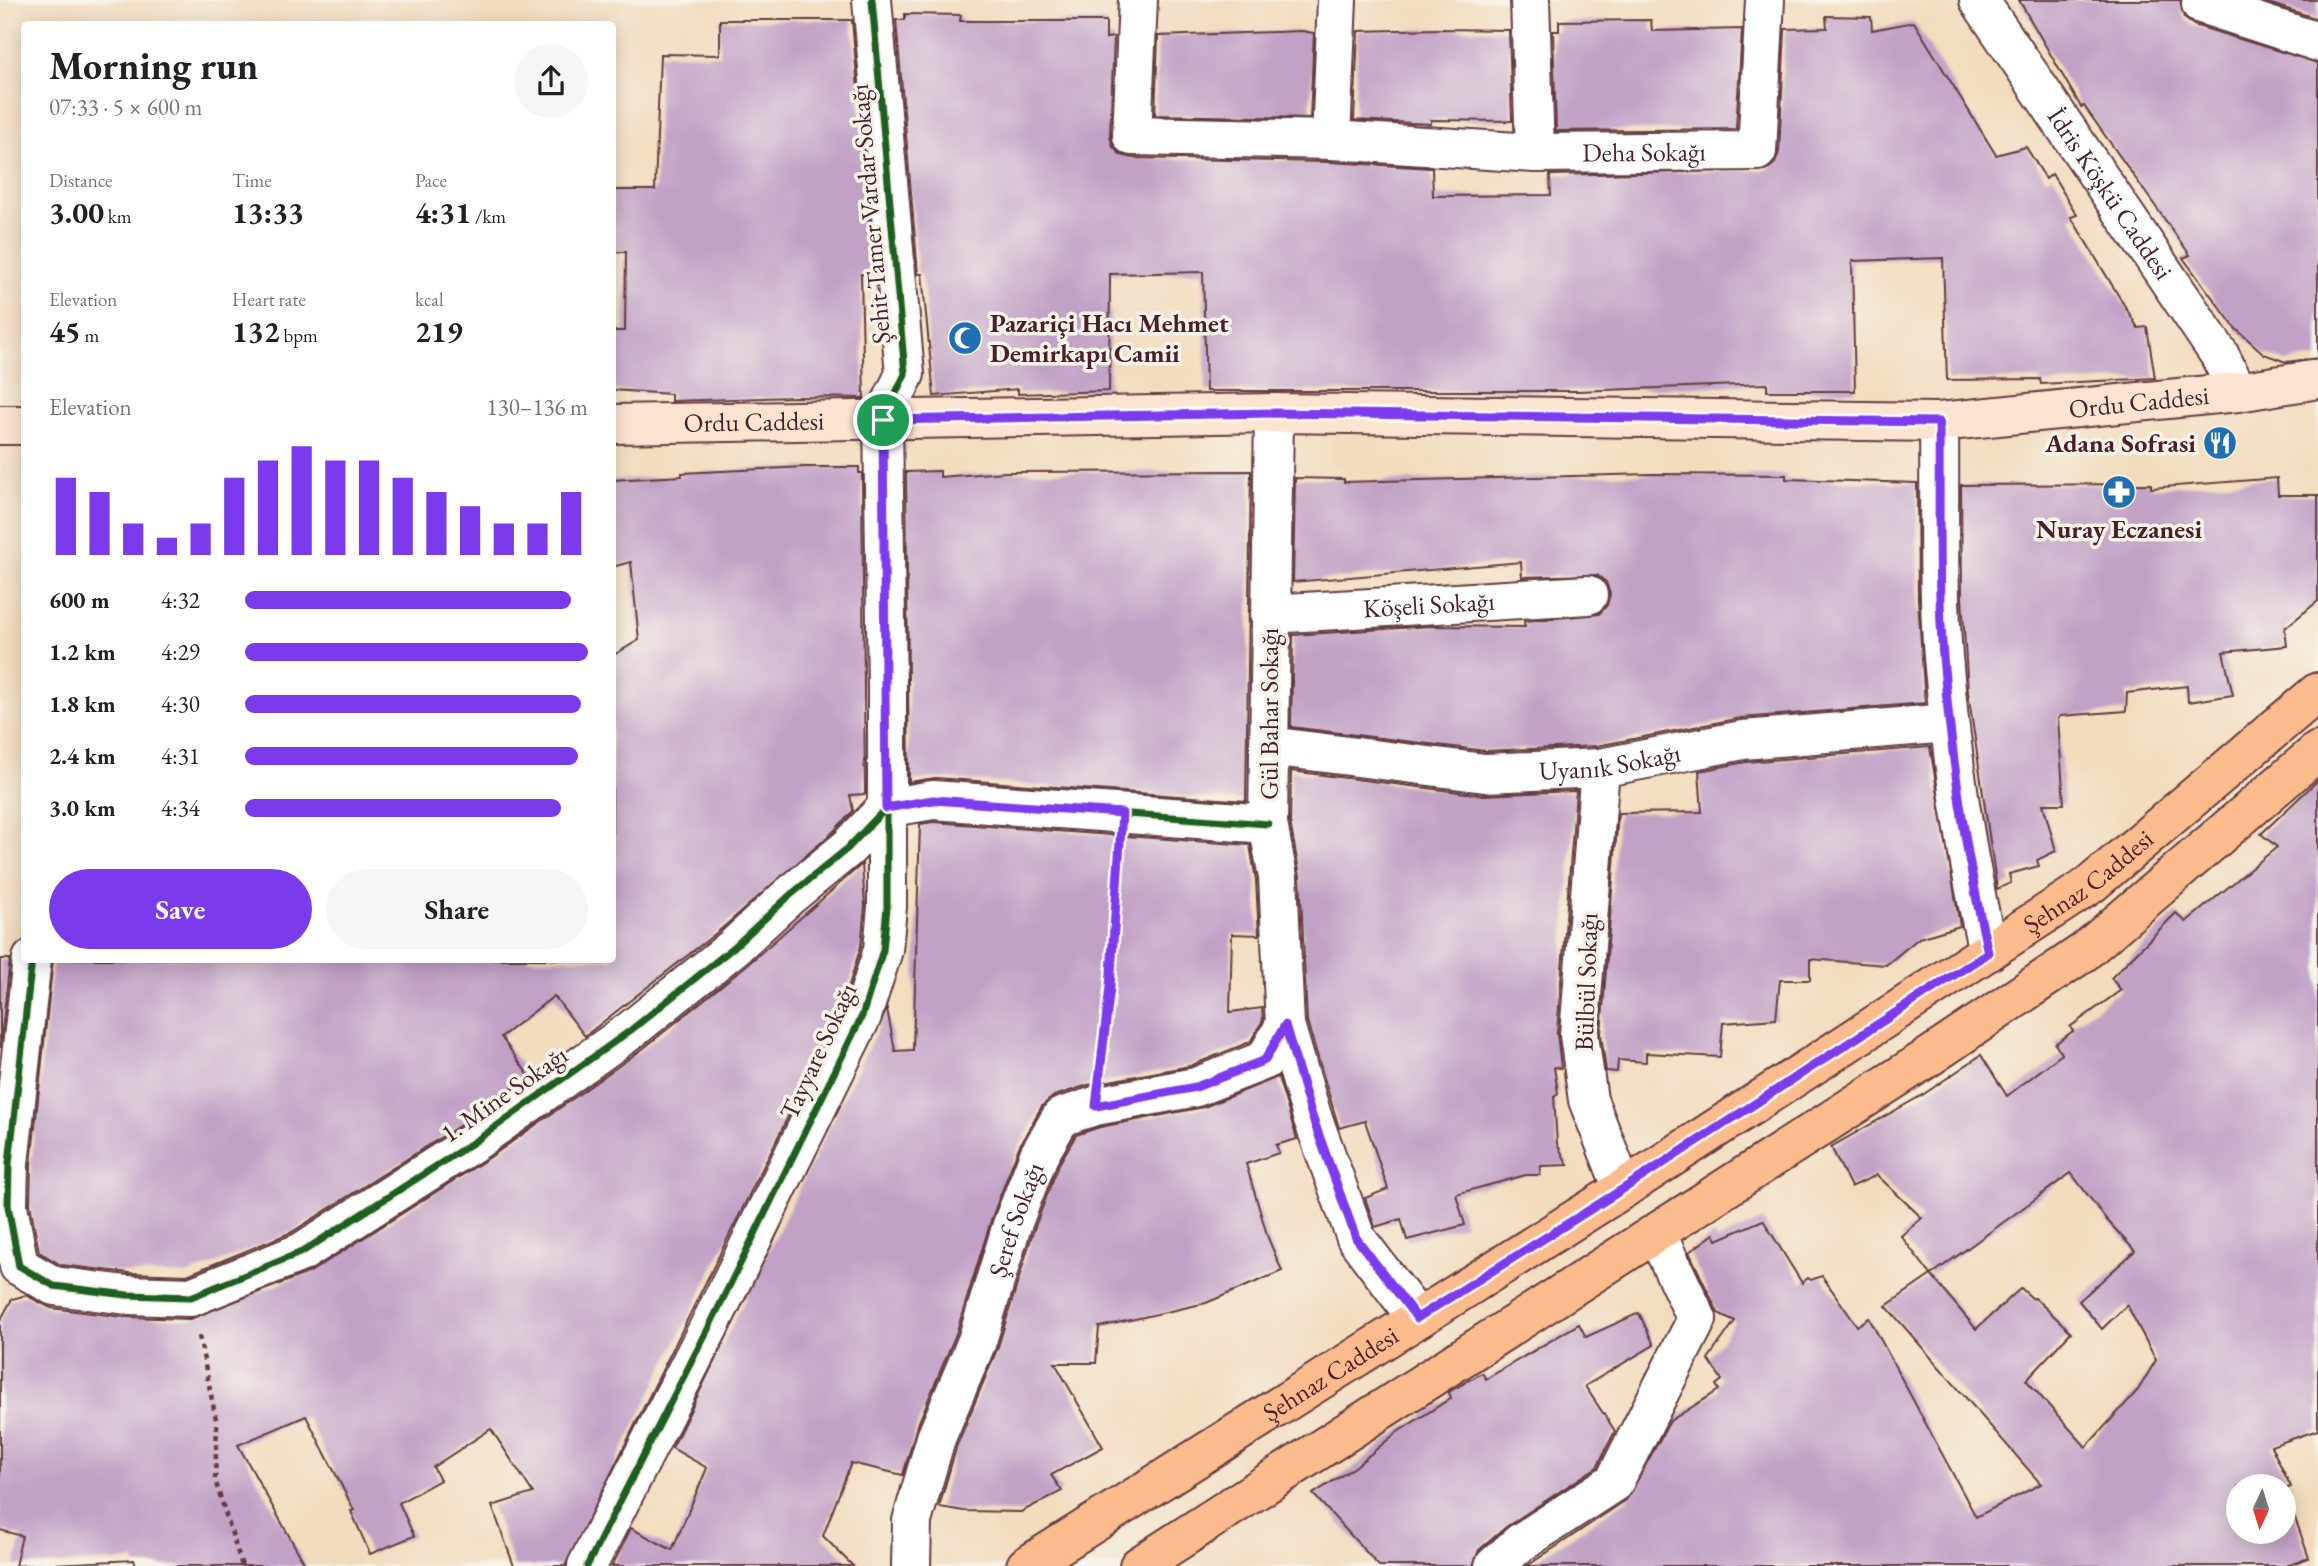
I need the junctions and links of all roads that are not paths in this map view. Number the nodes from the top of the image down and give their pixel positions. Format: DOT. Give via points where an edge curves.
graph roads {
  1 [pos="872,0"];
  2 [pos="1138,0"];
  3 [pos="1337,0"];
  4 [pos="1530,0"];
  5 [pos="1765,0"];
  6 [pos="1979,0"];
  7 [pos="2200,4"];
  8 [pos="2318,42"];
  9 [pos="1331,140"];
  10 [pos="1535,153"];
  11 [pos="2318,379"];
  12 [pos="2238,392"];
  13 [pos="2318,404"];
  14 [pos="1274,413"];
  15 [pos="883,420"];
  16 [pos="1939,422"];
  17 [pos="616,424"];
  18 [pos="0,425"];
  19 [pos="21,425"];
  20 [pos="1588,595"];
  21 [pos="1270,614"];
  22 [pos="2318,692"];
  23 [pos="1949,723"];
  24 [pos="1269,747"];
  25 [pos="2318,751"];
  26 [pos="1600,768"];
  27 [pos="886,808"];
  28 [pos="1268,824"];
  29 [pos="1988,953"];
  30 [pos="32,963"];
  31 [pos="1285,1025"];
  32 [pos="1623,1189"];
  33 [pos="1656,1233"];
  34 [pos="1417,1318"];
  35 [pos="587,1566"];
  36 [pos="911,1566"];
  37 [pos="1026,1566"];
  38 [pos="1139,1566"];
  39 [pos="1494,1566"];
  1 -- 15 [label="street, Şehit Tamer Vardar Sokağı" via="905,374"];
  2 -- 9 [label="street" via="1132,136"];
  3 -- 9 [label="street"];
  4 -- 10 [label="street"];
  5 -- 10 [label="street, Deha Sokağı" via="1757,151"];
  6 -- 12 [label="street, İdris Köşkü Caddesi" via="2219,354"];
  7 -- 8 [label="street"];
  9 -- 10 [label="street"];
  11 -- 12 [label="main road, Ordu Caddesi"];
  12 -- 13 [label="main road, Ordu Caddesi"];
  12 -- 16 [label="main road, Ordu Caddesi"];
  14 -- 15 [label="main road, Ordu Caddesi"];
  14 -- 16 [label="main road, Ordu Caddesi"];
  14 -- 21 [label="street, Gül Bahar Sokağı"];
  15 -- 17 [label="main road, Ordu Caddesi"];
  15 -- 27 [label="street, Tayyare Sokağı"];
  16 -- 23 [label="street" via="1943,654"];
  18 -- 19 [label="main road"];
  20 -- 21 [label="street, Köşeli Sokağı"];
  21 -- 24 [label="street, Gül Bahar Sokağı"];
  22 -- 29 [label="main road, Şehnaz Caddesi" via="2090,885"];
  23 -- 26 [label="street, Uyanık Sokağı" via="1743,740"];
  23 -- 29 [label="street" via="1966,855"];
  24 -- 26 [label="street, Uyanık Sokağı" via="1485,773"];
  24 -- 28 [label="street, Gül Bahar Sokağı"];
  25 -- 33 [label="main road, Şehnaz Caddesi" via="2084,952"];
  26 -- 32 [label="street, Bülbül Sokağı" via="1579,1035 1588,1100"];
  27 -- 28 [label="street" via="933,800"];
  27 -- 30 [label="street, 1. Mine Sokağı" via="848,848 734,947 631,1030 477,1140 302,1252 191,1297 54,1286 19,1266 8,1206 9,1163"];
  27 -- 35 [label="street, Tayyare Sokağı" via="883,950 862,1016"];
  28 -- 31 [label="street, Gül Bahar Sokağı" via="1278,877"];
  29 -- 32 [label="main road, Şehnaz Caddesi"];
  31 -- 34 [label="street, Gül Bahar Sokağı" via="1356,1238"];
  31 -- 36 [label="street, Şeref Sokağı" via="1265,1060 1196,1087 1061,1117 1012,1225 977,1341 936,1438 912,1521"];
  32 -- 34 [label="main road, Şehnaz Caddesi"];
  33 -- 38 [label="main road, Şehnaz Caddesi"];
  33 -- 39 [label="street" via="1697,1319 1614,1482 1520,1543"];
  34 -- 37 [label="main road, Şehnaz Caddesi"];
}
